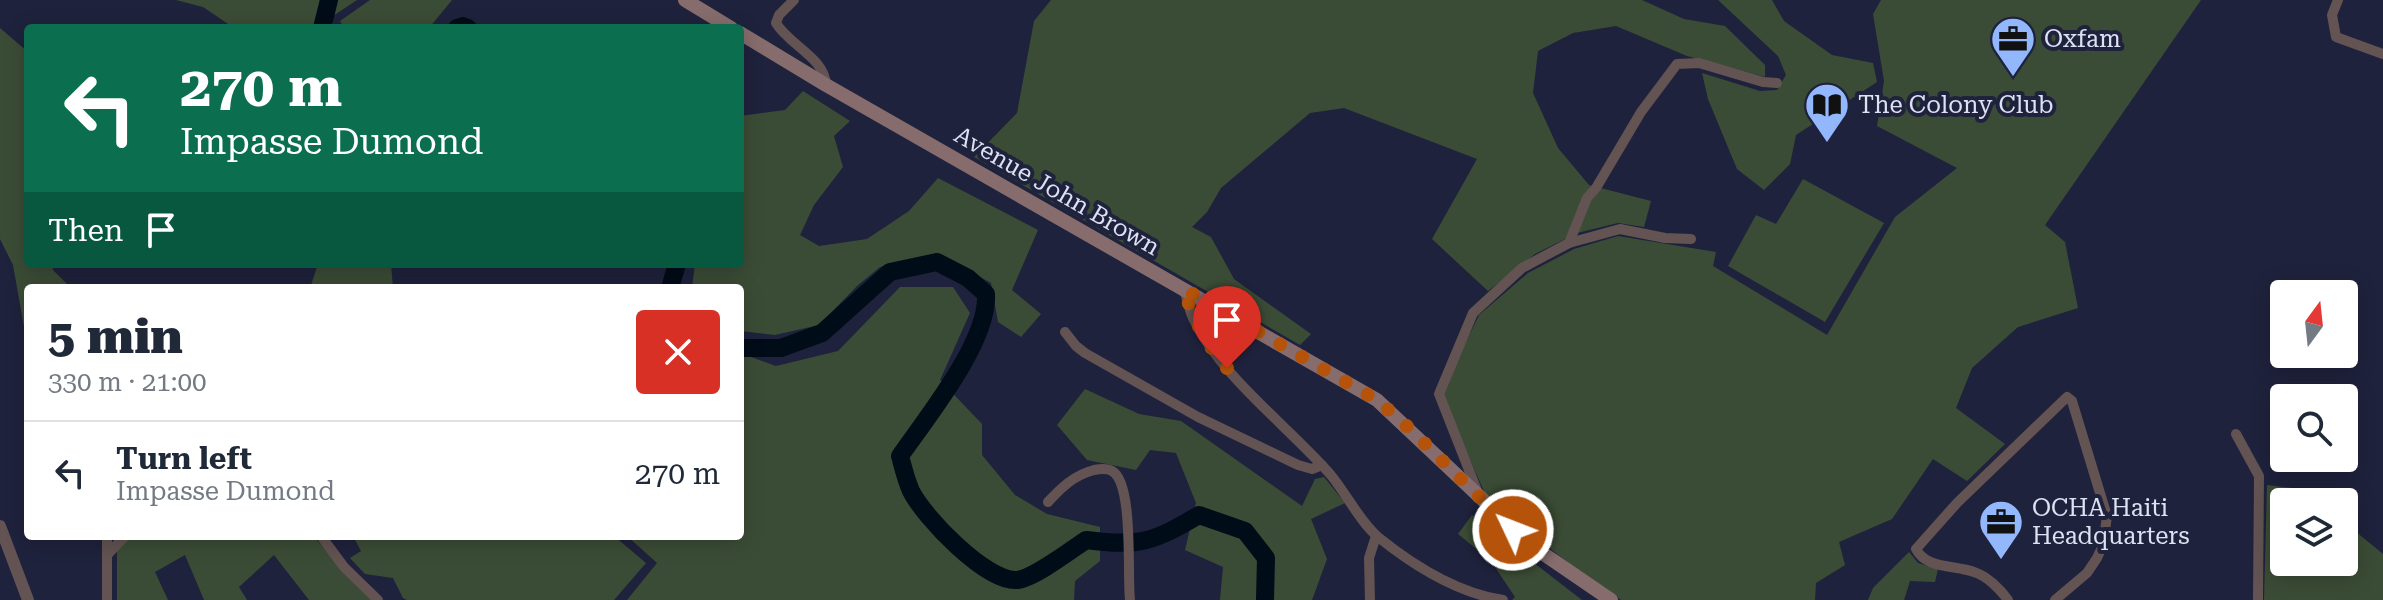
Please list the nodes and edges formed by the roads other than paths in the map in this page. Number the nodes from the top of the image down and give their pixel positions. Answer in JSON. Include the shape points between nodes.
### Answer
{"nodes":[{"id":1,"x":685,"y":0,"type":"edge"},
{"id":2,"x":794,"y":0,"type":"edge"},
{"id":3,"x":2338,"y":0,"type":"edge"},
{"id":4,"x":724,"y":24,"type":"edge"},
{"id":5,"x":744,"y":35,"type":"edge"},
{"id":6,"x":2383,"y":54,"type":"edge"},
{"id":7,"x":1777,"y":83,"type":"dead end"},
{"id":8,"x":826,"y":85,"type":"junction"},
{"id":9,"x":1691,"y":239,"type":"dead end"},
{"id":10,"x":1569,"y":243,"type":"junction"},
{"id":11,"x":1184,"y":289,"type":"junction"},
{"id":12,"x":1065,"y":332,"type":"dead end"},
{"id":13,"x":2236,"y":434,"type":"dead end"},
{"id":14,"x":1322,"y":465,"type":"junction"},
{"id":15,"x":1480,"y":498,"type":"junction"},
{"id":16,"x":1048,"y":502,"type":"dead end"},
{"id":17,"x":0,"y":526,"type":"edge"},
{"id":18,"x":1376,"y":536,"type":"junction"},
{"id":19,"x":107,"y":540,"type":"edge"},
{"id":20,"x":121,"y":540,"type":"edge"},
{"id":21,"x":324,"y":540,"type":"edge"},
{"id":22,"x":107,"y":556,"type":"junction"},
{"id":23,"x":28,"y":600,"type":"edge"},
{"id":24,"x":107,"y":600,"type":"edge"},
{"id":25,"x":378,"y":600,"type":"edge"},
{"id":26,"x":1130,"y":600,"type":"edge"},
{"id":27,"x":1370,"y":600,"type":"edge"},
{"id":28,"x":1503,"y":600,"type":"edge"},
{"id":29,"x":1611,"y":600,"type":"edge"},
{"id":30,"x":2008,"y":600,"type":"edge"},
{"id":31,"x":2055,"y":600,"type":"edge"},
{"id":32,"x":2258,"y":600,"type":"edge"}],
"edges":[{"from":1,"to":4,"type":"main road"},
{"from":2,"to":8,"type":"street","via":[[776,23],[815,62]]},
{"from":3,"to":6,"type":"street","via":[[2332,15],[2336,37]]},
{"from":5,"to":8,"type":"main road","name":"Avenue John Brown"},
{"from":7,"to":10,"type":"street","via":[[1699,63],[1677,64],[1587,198]]},
{"from":8,"to":11,"type":"main road","name":"Avenue John Brown"},
{"from":9,"to":10,"type":"street","via":[[1620,229]]},
{"from":10,"to":15,"type":"street","via":[[1522,268],[1484,297],[1439,394]]},
{"from":11,"to":14,"type":"street","via":[[1192,317],[1213,351]]},
{"from":11,"to":15,"type":"main road","name":"Avenue John Brown","via":[[1377,400]]},
{"from":12,"to":14,"type":"street","via":[[1085,353],[1198,417],[1298,465]]},
{"from":13,"to":32,"type":"street","via":[[2259,476]]},
{"from":14,"to":18,"type":"street"},
{"from":15,"to":29,"type":"main road","name":"Avenue John Brown","via":[[1532,546]]},
{"from":16,"to":26,"type":"street","via":[[1081,475],[1101,469],[1118,476],[1127,501]]},
{"from":17,"to":23,"type":"street"},
{"from":18,"to":27,"type":"street","via":[[1369,558]]},
{"from":18,"to":28,"type":"street","via":[[1430,574]]},
{"from":19,"to":22,"type":"street"},
{"from":20,"to":22,"type":"street"},
{"from":21,"to":25,"type":"street"},
{"from":22,"to":24,"type":"street"},
{"from":30,"to":31,"type":"street","via":[[1976,572],[1931,562],[1916,549],[2067,397],[2107,516],[2097,558]]}]}
